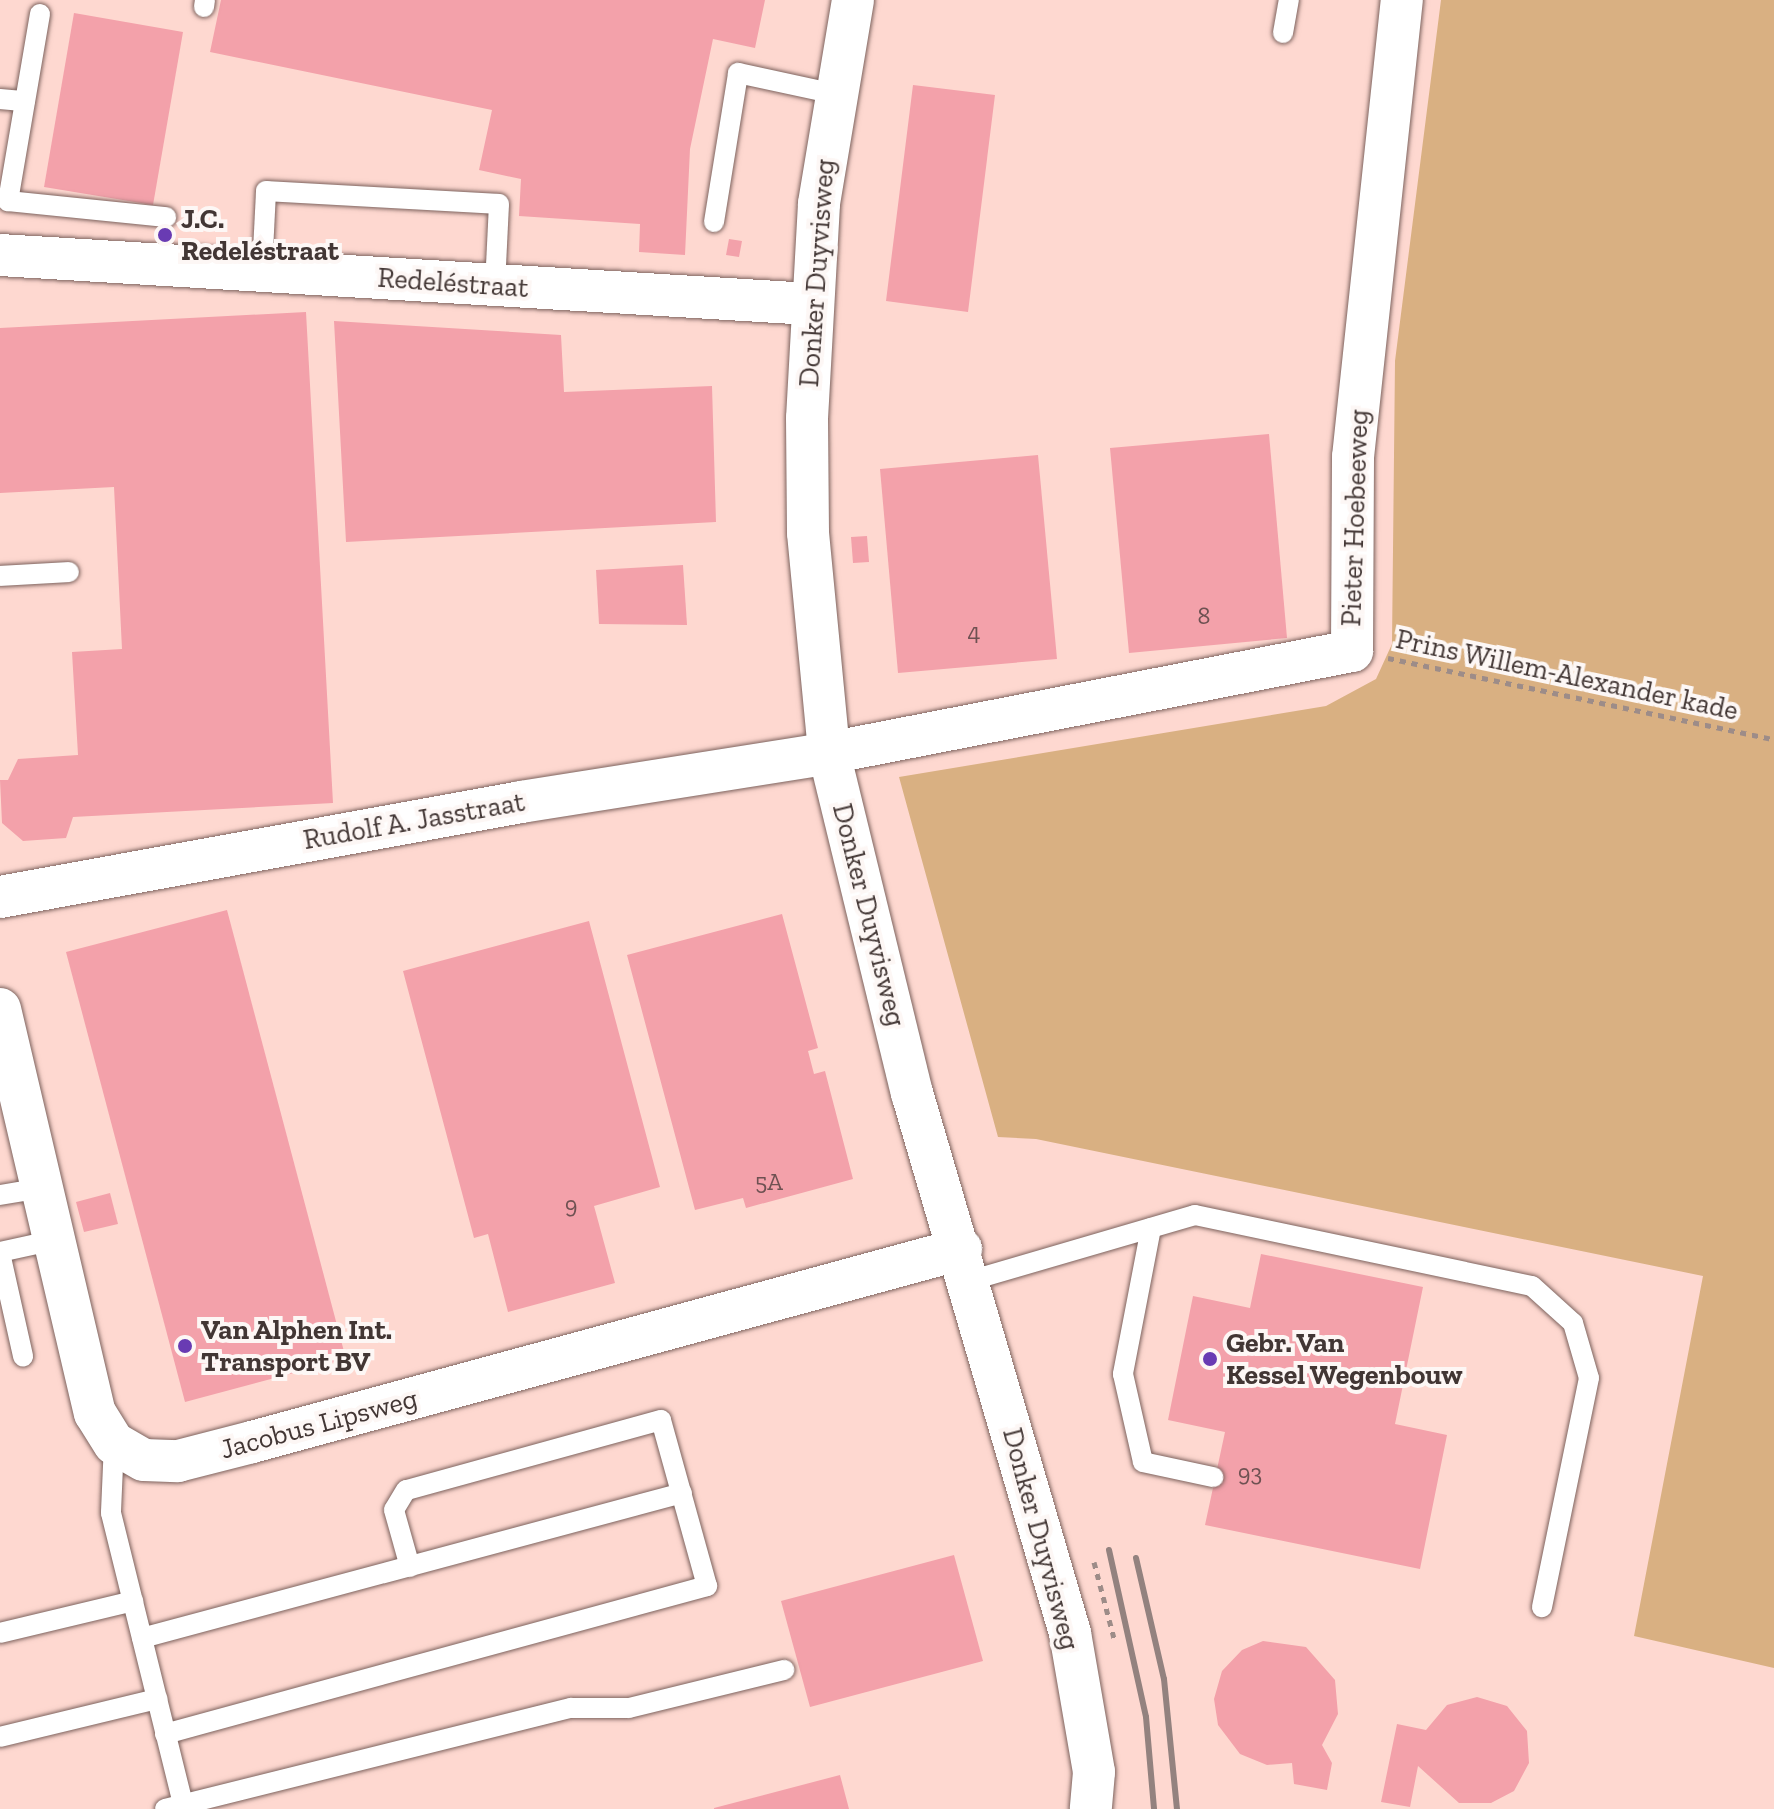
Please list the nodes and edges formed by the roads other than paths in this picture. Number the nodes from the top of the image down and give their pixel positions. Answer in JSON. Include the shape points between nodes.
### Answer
{"nodes":[{"id":1,"x":853,"y":0,"type":"edge"},
{"id":2,"x":1289,"y":0,"type":"edge"},
{"id":3,"x":1402,"y":0,"type":"edge"},
{"id":4,"x":40,"y":14,"type":"dead end"},
{"id":5,"x":1283,"y":33,"type":"dead end"},
{"id":6,"x":835,"y":94,"type":"junction"},
{"id":7,"x":0,"y":99,"type":"edge"},
{"id":8,"x":25,"y":101,"type":"junction"},
{"id":9,"x":166,"y":217,"type":"dead end"},
{"id":10,"x":714,"y":222,"type":"dead end"},
{"id":11,"x":0,"y":255,"type":"edge"},
{"id":12,"x":262,"y":271,"type":"junction"},
{"id":13,"x":495,"y":285,"type":"junction"},
{"id":14,"x":810,"y":304,"type":"junction"},
{"id":15,"x":69,"y":572,"type":"dead end"},
{"id":16,"x":0,"y":576,"type":"edge"},
{"id":17,"x":829,"y":753,"type":"junction"},
{"id":18,"x":0,"y":897,"type":"edge"},
{"id":19,"x":0,"y":1009,"type":"edge"},
{"id":20,"x":42,"y":1188,"type":"junction"},
{"id":21,"x":0,"y":1195,"type":"edge"},
{"id":22,"x":1151,"y":1228,"type":"junction"},
{"id":23,"x":55,"y":1240,"type":"junction"},
{"id":24,"x":0,"y":1252,"type":"edge"},
{"id":25,"x":965,"y":1265,"type":"junction"},
{"id":26,"x":23,"y":1356,"type":"dead end"},
{"id":27,"x":114,"y":1443,"type":"junction"},
{"id":28,"x":1213,"y":1477,"type":"dead end"},
{"id":29,"x":682,"y":1493,"type":"junction"},
{"id":30,"x":410,"y":1567,"type":"junction"},
{"id":31,"x":133,"y":1601,"type":"junction"},
{"id":32,"x":1542,"y":1607,"type":"dead end"},
{"id":33,"x":0,"y":1633,"type":"edge"},
{"id":34,"x":142,"y":1638,"type":"junction"},
{"id":35,"x":784,"y":1670,"type":"dead end"},
{"id":36,"x":157,"y":1699,"type":"junction"},
{"id":37,"x":165,"y":1734,"type":"junction"},
{"id":38,"x":0,"y":1737,"type":"edge"},
{"id":39,"x":174,"y":1807,"type":"edge"},
{"id":40,"x":1091,"y":1809,"type":"edge"}],
"edges":[{"from":1,"to":6,"type":"street","name":"Donker Duyvisweg"},
{"from":2,"to":5,"type":"lane"},
{"from":3,"to":17,"type":"street","name":"Pieter Hoebeeweg","via":[[1353,457],[1352,651]]},
{"from":4,"to":8,"type":"lane"},
{"from":6,"to":10,"type":"lane","via":[[738,73]]},
{"from":6,"to":14,"type":"street","name":"Donker Duyvisweg"},
{"from":7,"to":8,"type":"lane"},
{"from":8,"to":9,"type":"lane","via":[[8,201]]},
{"from":11,"to":12,"type":"street","name":"Redeléstraat"},
{"from":12,"to":13,"type":"street","name":"Redeléstraat"},
{"from":12,"to":13,"type":"lane","via":[[266,191],[499,204]]},
{"from":13,"to":14,"type":"street","name":"Redeléstraat"},
{"from":14,"to":17,"type":"street","name":"Donker Duyvisweg","via":[[808,533]]},
{"from":15,"to":16,"type":"lane"},
{"from":17,"to":18,"type":"street","name":"Rudolf A. Jasstraat","via":[[505,805]]},
{"from":17,"to":25,"type":"street","name":"Donker Duyvisweg","via":[[912,1093]]},
{"from":19,"to":20,"type":"street"},
{"from":20,"to":21,"type":"lane"},
{"from":20,"to":23,"type":"street"},
{"from":22,"to":25,"type":"lane"},
{"from":22,"to":28,"type":"lane","via":[[1123,1374],[1143,1462]]},
{"from":22,"to":32,"type":"lane","via":[[1195,1215],[1514,1280],[1562,1308],[1582,1340],[1589,1378]]},
{"from":23,"to":24,"type":"lane"},
{"from":23,"to":27,"type":"street","via":[[95,1413]]},
{"from":24,"to":26,"type":"lane"},
{"from":25,"to":27,"type":"street","name":"Jacobus Lipsweg","via":[[178,1461],[144,1460]]},
{"from":25,"to":40,"type":"street","name":"Donker Duyvisweg","via":[[1070,1633],[1094,1772]]},
{"from":27,"to":31,"type":"lane","via":[[111,1513]]},
{"from":29,"to":30,"type":"lane"},
{"from":29,"to":30,"type":"lane","via":[[661,1420],[406,1490],[394,1510]]},
{"from":29,"to":37,"type":"lane","via":[[707,1586]]},
{"from":30,"to":34,"type":"lane"},
{"from":31,"to":33,"type":"lane"},
{"from":31,"to":34,"type":"lane"},
{"from":34,"to":36,"type":"lane"},
{"from":35,"to":39,"type":"lane","via":[[629,1708],[571,1708]]},
{"from":36,"to":37,"type":"lane"},
{"from":36,"to":38,"type":"lane"},
{"from":37,"to":39,"type":"lane"}]}
